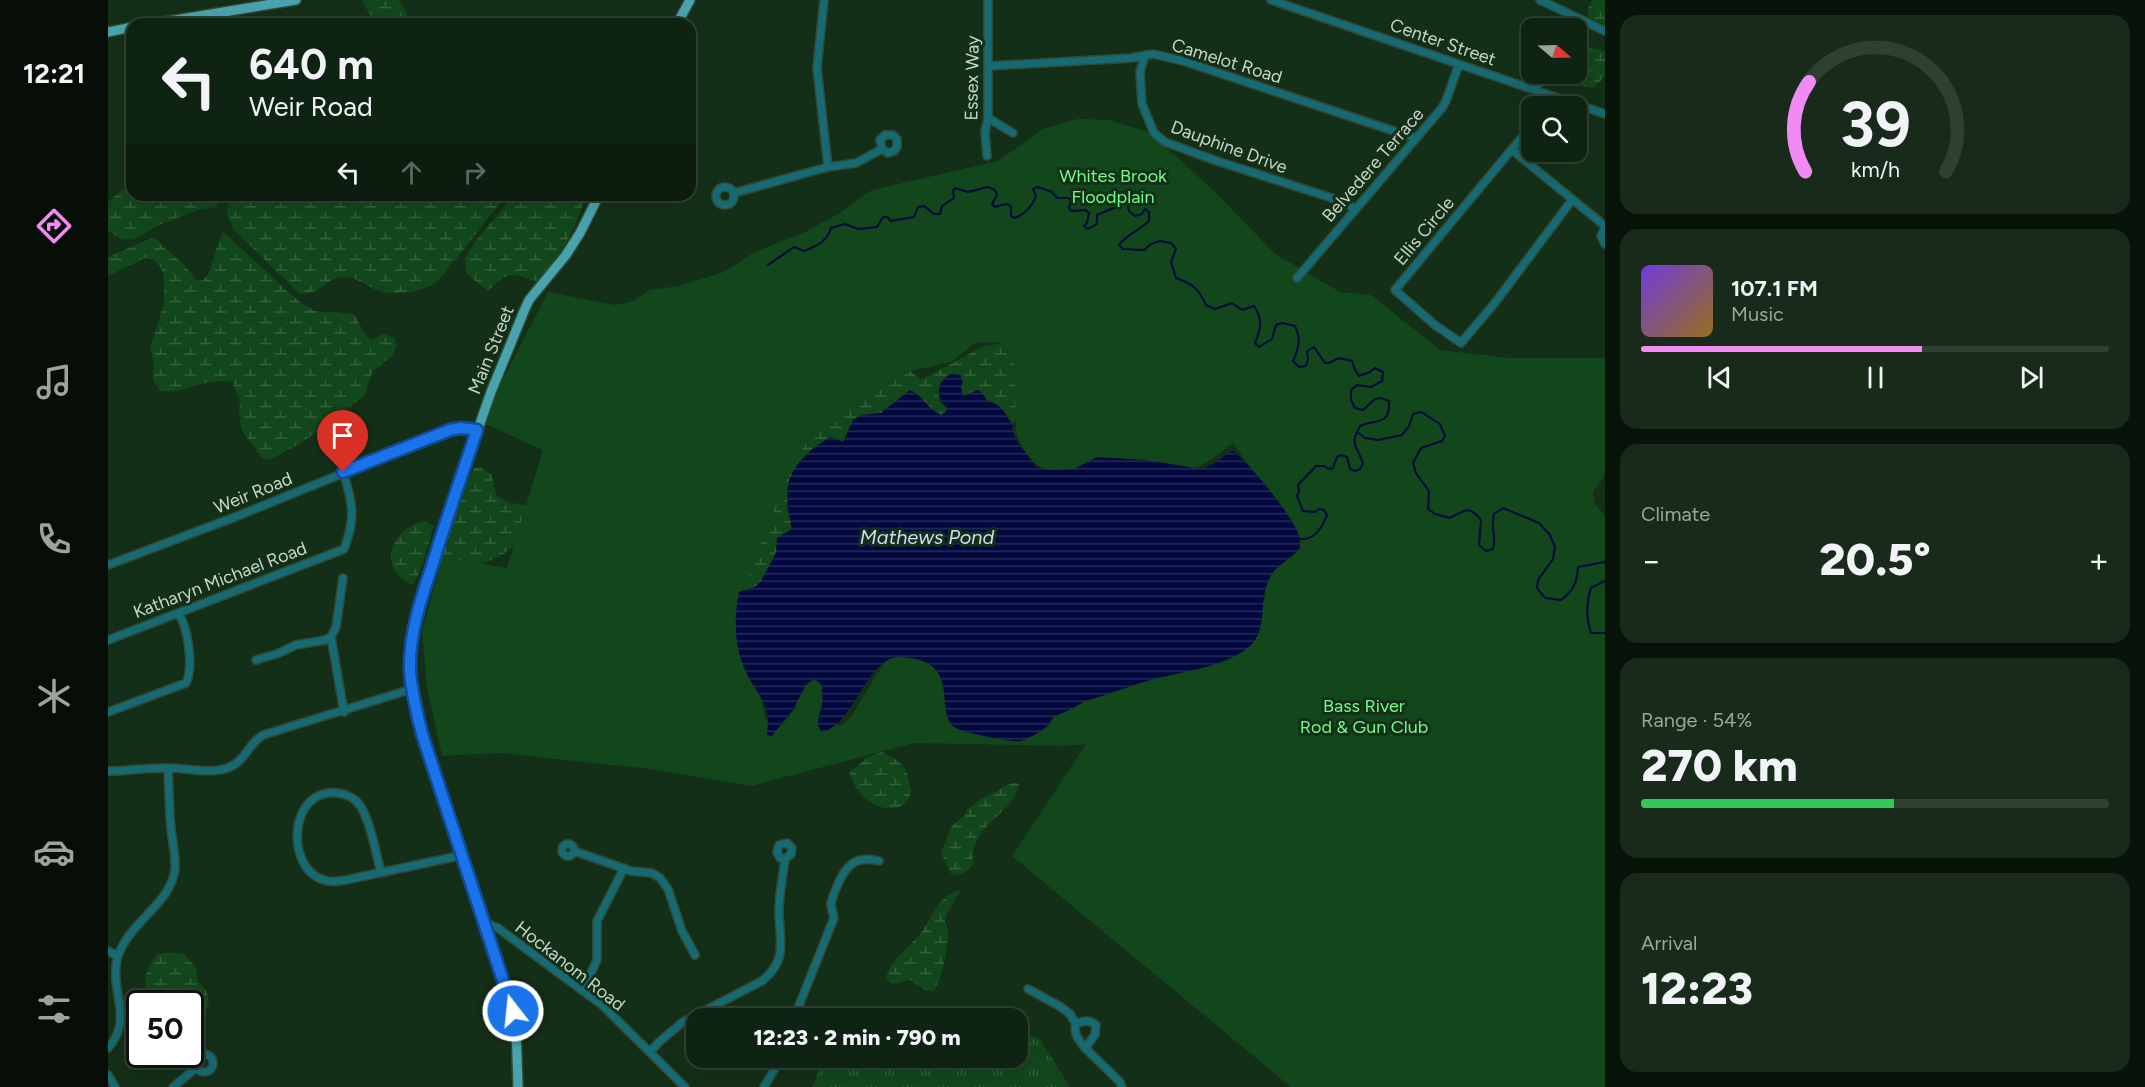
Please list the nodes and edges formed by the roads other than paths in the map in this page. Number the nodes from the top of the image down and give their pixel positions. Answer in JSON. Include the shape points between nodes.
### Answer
{"nodes":[{"id":1,"x":296,"y":0,"type":"edge"},
{"id":2,"x":690,"y":0,"type":"edge"},
{"id":3,"x":824,"y":0,"type":"edge"},
{"id":4,"x":988,"y":0,"type":"edge"},
{"id":5,"x":1270,"y":0,"type":"edge"},
{"id":6,"x":1540,"y":0,"type":"edge"},
{"id":7,"x":187,"y":18,"type":"edge"},
{"id":8,"x":680,"y":18,"type":"edge"},
{"id":9,"x":1576,"y":18,"type":"edge"},
{"id":10,"x":1587,"y":23,"type":"edge"},
{"id":11,"x":126,"y":28,"type":"edge"},
{"id":12,"x":1605,"y":31,"type":"edge"},
{"id":13,"x":108,"y":32,"type":"edge"},
{"id":14,"x":1145,"y":55,"type":"junction"},
{"id":15,"x":1131,"y":58,"type":"junction"},
{"id":16,"x":1459,"y":64,"type":"junction"},
{"id":17,"x":988,"y":66,"type":"junction"},
{"id":18,"x":1140,"y":72,"type":"junction"},
{"id":19,"x":1539,"y":84,"type":"edge"},
{"id":20,"x":1550,"y":84,"type":"edge"},
{"id":21,"x":1533,"y":89,"type":"junction"},
{"id":22,"x":1550,"y":95,"type":"junction"},
{"id":23,"x":1605,"y":114,"type":"edge"},
{"id":24,"x":988,"y":118,"type":"junction"},
{"id":25,"x":1012,"y":133,"type":"dead end"},
{"id":26,"x":1415,"y":138,"type":"junction"},
{"id":27,"x":1521,"y":139,"type":"edge"},
{"id":28,"x":882,"y":149,"type":"dead end"},
{"id":29,"x":1512,"y":150,"type":"junction"},
{"id":30,"x":987,"y":156,"type":"dead end"},
{"id":31,"x":828,"y":167,"type":"junction"},
{"id":32,"x":734,"y":193,"type":"dead end"},
{"id":33,"x":1572,"y":200,"type":"junction"},
{"id":34,"x":596,"y":201,"type":"edge"},
{"id":35,"x":1355,"y":209,"type":"junction"},
{"id":36,"x":1605,"y":227,"type":"edge"},
{"id":37,"x":1605,"y":244,"type":"edge"},
{"id":38,"x":1297,"y":278,"type":"dead end"},
{"id":39,"x":477,"y":430,"type":"junction"},
{"id":40,"x":343,"y":472,"type":"junction"},
{"id":41,"x":108,"y":555,"type":"edge"},
{"id":42,"x":111,"y":564,"type":"edge"},
{"id":43,"x":343,"y":578,"type":"dead end"},
{"id":44,"x":178,"y":613,"type":"junction"},
{"id":45,"x":331,"y":637,"type":"junction"},
{"id":46,"x":108,"y":640,"type":"edge"},
{"id":47,"x":256,"y":660,"type":"dead end"},
{"id":48,"x":412,"y":689,"type":"junction"},
{"id":49,"x":108,"y":712,"type":"edge"},
{"id":50,"x":344,"y":712,"type":"junction"},
{"id":51,"x":168,"y":768,"type":"junction"},
{"id":52,"x":108,"y":771,"type":"edge"},
{"id":53,"x":574,"y":851,"type":"dead end"},
{"id":54,"x":463,"y":855,"type":"junction"},
{"id":55,"x":785,"y":859,"type":"dead end"},
{"id":56,"x":879,"y":861,"type":"dead end"},
{"id":57,"x":624,"y":868,"type":"junction"},
{"id":58,"x":381,"y":873,"type":"junction"},
{"id":59,"x":486,"y":923,"type":"junction"},
{"id":60,"x":108,"y":951,"type":"edge"},
{"id":61,"x":695,"y":955,"type":"dead end"},
{"id":62,"x":118,"y":956,"type":"junction"},
{"id":63,"x":1028,"y":988,"type":"dead end"},
{"id":64,"x":583,"y":990,"type":"junction"},
{"id":65,"x":798,"y":1008,"type":"edge"},
{"id":66,"x":1076,"y":1024,"type":"junction"},
{"id":67,"x":108,"y":1048,"type":"edge"},
{"id":68,"x":1085,"y":1048,"type":"junction"},
{"id":69,"x":650,"y":1052,"type":"junction"},
{"id":70,"x":196,"y":1068,"type":"dead end"},
{"id":71,"x":775,"y":1068,"type":"edge"},
{"id":72,"x":108,"y":1075,"type":"edge"},
{"id":73,"x":115,"y":1087,"type":"edge"},
{"id":74,"x":173,"y":1087,"type":"edge"},
{"id":75,"x":518,"y":1087,"type":"edge"},
{"id":76,"x":685,"y":1087,"type":"edge"},
{"id":77,"x":764,"y":1087,"type":"edge"},
{"id":78,"x":1122,"y":1087,"type":"edge"}],
"edges":[{"from":1,"to":7,"type":"main road"},
{"from":2,"to":8,"type":"main road"},
{"from":3,"to":31,"type":"street","via":[[818,68]]},
{"from":4,"to":17,"type":"street","name":"Essex Way"},
{"from":5,"to":16,"type":"street","name":"Center Street"},
{"from":6,"to":9,"type":"street"},
{"from":10,"to":12,"type":"street"},
{"from":11,"to":13,"type":"main road"},
{"from":14,"to":15,"type":"street","name":"Camelot Road"},
{"from":14,"to":18,"type":"street","name":"Dauphine Drive"},
{"from":14,"to":26,"type":"street","name":"Camelot Road","via":[[1183,61]]},
{"from":15,"to":17,"type":"street","name":"Camelot Road"},
{"from":15,"to":18,"type":"street","name":"Dauphine Drive"},
{"from":16,"to":21,"type":"street","name":"Center Street"},
{"from":16,"to":26,"type":"street","name":"Belvedere Terrace","via":[[1446,101]]},
{"from":17,"to":24,"type":"street","name":"Essex Way"},
{"from":18,"to":35,"type":"street","name":"Dauphine Drive","via":[[1142,104],[1154,133],[1165,142]]},
{"from":19,"to":21,"type":"street"},
{"from":20,"to":22,"type":"street"},
{"from":21,"to":22,"type":"street","name":"Center Street"},
{"from":22,"to":23,"type":"street","name":"Center Street"},
{"from":24,"to":25,"type":"street"},
{"from":24,"to":30,"type":"street","name":"Essex Way"},
{"from":26,"to":35,"type":"street","name":"Belvedere Terrace"},
{"from":27,"to":29,"type":"street","name":"Ellis Circle"},
{"from":28,"to":31,"type":"street","via":[[856,163]]},
{"from":29,"to":33,"type":"street"},
{"from":29,"to":33,"type":"street","name":"Ellis Circle","via":[[1395,290],[1435,325],[1458,342],[1463,341]]},
{"from":31,"to":32,"type":"street"},
{"from":33,"to":36,"type":"street"},
{"from":34,"to":39,"type":"main road","name":"Main Street","via":[[566,255],[529,300]]},
{"from":35,"to":38,"type":"street","name":"Belvedere Terrace"},
{"from":36,"to":37,"type":"street","via":[[1601,236]]},
{"from":39,"to":40,"type":"street","name":"Weir Road","via":[[450,430]]},
{"from":39,"to":48,"type":"main road","name":"Main Street","via":[[417,618],[411,652]]},
{"from":40,"to":42,"type":"street","name":"Weir Road"},
{"from":40,"to":44,"type":"street","name":"Katharyn Michael Road","via":[[353,508],[344,549]]},
{"from":41,"to":42,"type":"street"},
{"from":43,"to":45,"type":"street"},
{"from":44,"to":46,"type":"street","name":"Katharyn Michael Road"},
{"from":44,"to":49,"type":"street","via":[[184,622],[190,675],[183,686]]},
{"from":45,"to":47,"type":"street"},
{"from":45,"to":50,"type":"street"},
{"from":48,"to":50,"type":"street"},
{"from":48,"to":54,"type":"main road","name":"Main Street","via":[[422,734]]},
{"from":50,"to":51,"type":"street","via":[[263,735],[229,768]]},
{"from":51,"to":52,"type":"street"},
{"from":51,"to":62,"type":"street","via":[[175,870],[165,896],[134,928]]},
{"from":53,"to":57,"type":"street"},
{"from":54,"to":58,"type":"street"},
{"from":54,"to":59,"type":"main road","name":"Main Street"},
{"from":55,"to":69,"type":"street","via":[[779,912],[782,944],[773,970],[762,981],[674,1028]]},
{"from":56,"to":65,"type":"street","via":[[868,858],[855,862],[842,875],[831,902],[834,918]]},
{"from":57,"to":61,"type":"street","via":[[652,873],[663,882]]},
{"from":57,"to":64,"type":"street","via":[[597,921],[597,960]]},
{"from":58,"to":58,"type":"street","via":[[363,811],[354,800],[330,793],[306,806],[298,818],[297,832],[301,856],[312,874],[333,881]]},
{"from":59,"to":64,"type":"street","name":"Hockanom Road"},
{"from":59,"to":75,"type":"main road","name":"Main Street","via":[[513,1011]]},
{"from":60,"to":62,"type":"street"},
{"from":62,"to":67,"type":"street","via":[[115,977],[121,1025]]},
{"from":63,"to":66,"type":"street","via":[[1061,1007]]},
{"from":64,"to":69,"type":"street","name":"Hockanom Road"},
{"from":66,"to":68,"type":"street","via":[[1074,1030]]},
{"from":66,"to":68,"type":"street","via":[[1092,1021],[1096,1025],[1095,1035]]},
{"from":68,"to":78,"type":"street"},
{"from":69,"to":76,"type":"street","name":"Hockanom Road"},
{"from":70,"to":74,"type":"street"},
{"from":71,"to":77,"type":"street"},
{"from":72,"to":73,"type":"street"}]}
